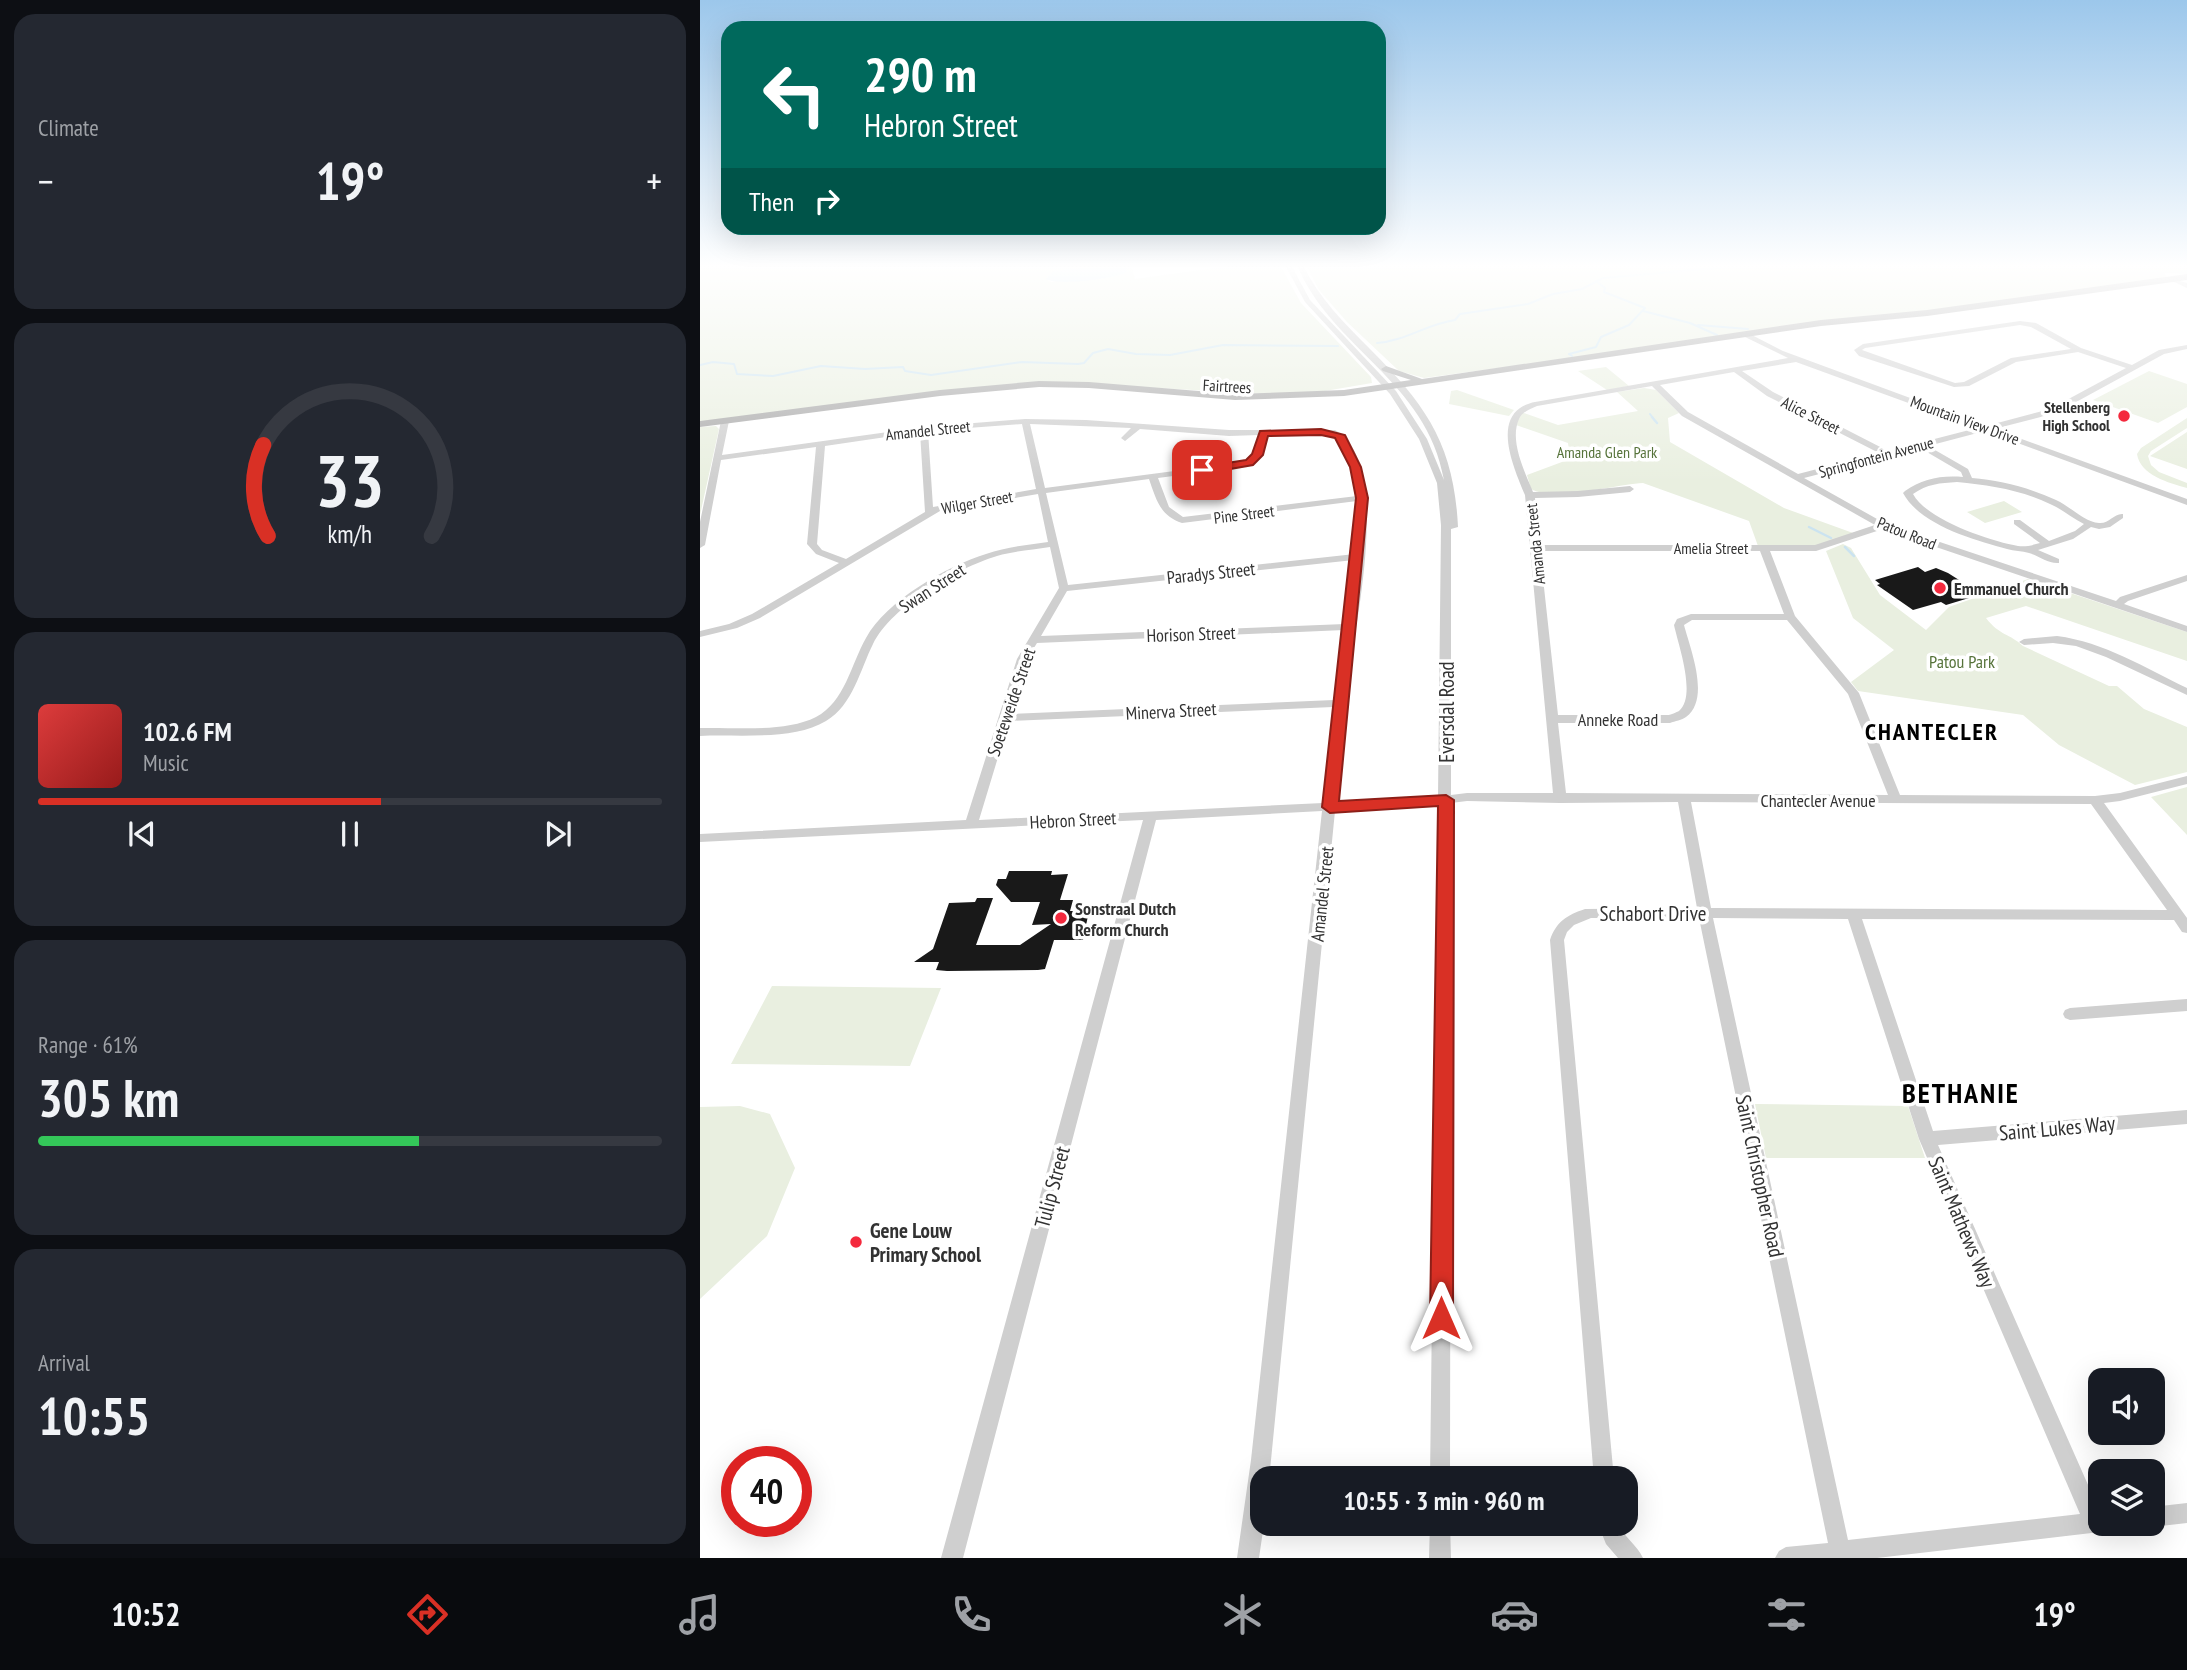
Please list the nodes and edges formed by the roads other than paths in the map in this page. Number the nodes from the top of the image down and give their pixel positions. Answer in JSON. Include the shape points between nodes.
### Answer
{"nodes":[{"id":1,"x":1341,"y":338,"type":"edge"},
{"id":2,"x":1356,"y":338,"type":"edge"},
{"id":3,"x":1745,"y":338,"type":"edge"},
{"id":4,"x":1745,"y":338,"type":"edge"},
{"id":5,"x":1752,"y":338,"type":"edge"},
{"id":6,"x":1920,"y":338,"type":"edge"},
{"id":7,"x":2056,"y":338,"type":"edge"},
{"id":8,"x":2187,"y":346,"type":"edge"},
{"id":9,"x":2078,"y":350,"type":"junction"},
{"id":10,"x":1798,"y":359,"type":"junction"},
{"id":11,"x":2133,"y":368,"type":"junction"},
{"id":12,"x":1386,"y":369,"type":"junction"},
{"id":13,"x":1737,"y":371,"type":"junction"},
{"id":14,"x":1443,"y":379,"type":"junction"},
{"id":15,"x":1654,"y":384,"type":"junction"},
{"id":16,"x":1404,"y":388,"type":"junction"},
{"id":17,"x":1391,"y":390,"type":"junction"},
{"id":18,"x":725,"y":421,"type":"junction"},
{"id":19,"x":1025,"y":421,"type":"junction"},
{"id":20,"x":700,"y":424,"type":"edge"},
{"id":21,"x":1139,"y":426,"type":"junction"},
{"id":22,"x":1987,"y":428,"type":"junction"},
{"id":23,"x":924,"y":429,"type":"junction"},
{"id":24,"x":1264,"y":433,"type":"junction"},
{"id":25,"x":1125,"y":438,"type":"dead end"},
{"id":26,"x":821,"y":443,"type":"junction"},
{"id":27,"x":1921,"y":445,"type":"junction"},
{"id":28,"x":1887,"y":454,"type":"junction"},
{"id":29,"x":719,"y":458,"type":"junction"},
{"id":30,"x":1153,"y":477,"type":"junction"},
{"id":31,"x":1797,"y":477,"type":"junction"},
{"id":32,"x":1968,"y":479,"type":"junction"},
{"id":33,"x":1630,"y":489,"type":"dead end"},
{"id":34,"x":1041,"y":491,"type":"junction"},
{"id":35,"x":1530,"y":495,"type":"junction"},
{"id":36,"x":1362,"y":498,"type":"junction"},
{"id":37,"x":2187,"y":502,"type":"edge"},
{"id":38,"x":929,"y":512,"type":"junction"},
{"id":39,"x":2120,"y":516,"type":"dead end"},
{"id":40,"x":2017,"y":522,"type":"dead end"},
{"id":41,"x":2090,"y":524,"type":"junction"},
{"id":42,"x":1883,"y":526,"type":"junction"},
{"id":43,"x":1054,"y":544,"type":"junction"},
{"id":44,"x":2047,"y":544,"type":"junction"},
{"id":45,"x":700,"y":545,"type":"edge"},
{"id":46,"x":1536,"y":548,"type":"junction"},
{"id":47,"x":1764,"y":548,"type":"junction"},
{"id":48,"x":2028,"y":549,"type":"junction"},
{"id":49,"x":1357,"y":558,"type":"junction"},
{"id":50,"x":2056,"y":561,"type":"dead end"},
{"id":51,"x":846,"y":562,"type":"junction"},
{"id":52,"x":1448,"y":575,"type":"junction"},
{"id":53,"x":2187,"y":578,"type":"edge"},
{"id":54,"x":1064,"y":588,"type":"junction"},
{"id":55,"x":2117,"y":606,"type":"junction"},
{"id":56,"x":1790,"y":617,"type":"junction"},
{"id":57,"x":1350,"y":627,"type":"junction"},
{"id":58,"x":2187,"y":629,"type":"edge"},
{"id":59,"x":700,"y":634,"type":"edge"},
{"id":60,"x":1032,"y":640,"type":"junction"},
{"id":61,"x":2024,"y":642,"type":"dead end"},
{"id":62,"x":2187,"y":692,"type":"edge"},
{"id":63,"x":1339,"y":703,"type":"junction"},
{"id":64,"x":1004,"y":718,"type":"junction"},
{"id":65,"x":1552,"y":719,"type":"junction"},
{"id":66,"x":700,"y":732,"type":"edge"},
{"id":67,"x":2187,"y":780,"type":"edge"},
{"id":68,"x":1560,"y":799,"type":"junction"},
{"id":69,"x":1684,"y":799,"type":"junction"},
{"id":70,"x":1446,"y":800,"type":"junction"},
{"id":71,"x":1896,"y":800,"type":"junction"},
{"id":72,"x":2095,"y":800,"type":"junction"},
{"id":73,"x":1330,"y":807,"type":"junction"},
{"id":74,"x":1151,"y":816,"type":"junction"},
{"id":75,"x":971,"y":825,"type":"junction"},
{"id":76,"x":700,"y":838,"type":"edge"},
{"id":77,"x":1705,"y":914,"type":"junction"},
{"id":78,"x":1853,"y":914,"type":"junction"},
{"id":79,"x":2178,"y":915,"type":"junction"},
{"id":80,"x":2187,"y":928,"type":"edge"},
{"id":81,"x":2187,"y":1005,"type":"edge"},
{"id":82,"x":2070,"y":1014,"type":"dead end"},
{"id":83,"x":2187,"y":1117,"type":"edge"},
{"id":84,"x":1927,"y":1139,"type":"junction"},
{"id":85,"x":1440,"y":1466,"type":"edge"},
{"id":86,"x":1603,"y":1466,"type":"edge"},
{"id":87,"x":2088,"y":1502,"type":"edge"},
{"id":88,"x":2187,"y":1513,"type":"edge"},
{"id":89,"x":2165,"y":1516,"type":"edge"},
{"id":90,"x":2088,"y":1523,"type":"edge"},
{"id":91,"x":1440,"y":1536,"type":"edge"},
{"id":92,"x":1613,"y":1536,"type":"edge"},
{"id":93,"x":1840,"y":1552,"type":"junction"},
{"id":94,"x":952,"y":1558,"type":"edge"},
{"id":95,"x":1248,"y":1558,"type":"edge"},
{"id":96,"x":1440,"y":1558,"type":"edge"},
{"id":97,"x":1632,"y":1558,"type":"edge"},
{"id":98,"x":1786,"y":1558,"type":"edge"}],
"edges":[{"from":1,"to":17,"type":"street","name":"Eversdal Road"},
{"from":2,"to":12,"type":"street","name":"Eversdal Road"},
{"from":3,"to":14,"type":"main road"},
{"from":4,"to":16,"type":"main road"},
{"from":5,"to":10,"type":"street","name":"Mountain View Drive"},
{"from":6,"to":9,"type":"street","via":[[1857,350],[1958,385],[2014,360]]},
{"from":7,"to":9,"type":"street"},
{"from":8,"to":11,"type":"street","name":"Springfontein Avenue","via":[[2167,350]]},
{"from":9,"to":11,"type":"street"},
{"from":10,"to":13,"type":"street","name":"Amanda Street"},
{"from":10,"to":22,"type":"street","name":"Mountain View Drive"},
{"from":11,"to":22,"type":"street","name":"Springfontein Avenue","via":[[2056,409]]},
{"from":12,"to":14,"type":"main road","via":[[1414,379]]},
{"from":12,"to":16,"type":"street","name":"Eversdal Road"},
{"from":13,"to":15,"type":"street","name":"Amanda Street"},
{"from":13,"to":28,"type":"street","name":"Alice Street","via":[[1770,394]]},
{"from":14,"to":16,"type":"main road"},
{"from":15,"to":31,"type":"street","name":"Patou Road","via":[[1685,414]]},
{"from":15,"to":35,"type":"street","name":"Amanda Street","via":[[1519,410],[1513,419],[1513,439]]},
{"from":16,"to":17,"type":"main road","name":"Fairtrees"},
{"from":16,"to":52,"type":"street","name":"Eversdal Road","via":[[1429,423],[1449,474],[1453,524]]},
{"from":17,"to":18,"type":"main road","name":"Fairtrees","via":[[1281,398],[1078,384],[1017,386]]},
{"from":17,"to":52,"type":"street","name":"Eversdal Road","via":[[1423,439],[1441,483]]},
{"from":18,"to":20,"type":"main road","name":"Fairtrees"},
{"from":18,"to":29,"type":"street"},
{"from":19,"to":21,"type":"street","name":"Amandel Street"},
{"from":19,"to":23,"type":"street","name":"Amandel Street"},
{"from":19,"to":34,"type":"street"},
{"from":21,"to":24,"type":"street","name":"Amandel Street"},
{"from":21,"to":25,"type":"street"},
{"from":22,"to":27,"type":"street","name":"Springfontein Avenue"},
{"from":22,"to":37,"type":"street","name":"Mountain View Drive"},
{"from":23,"to":26,"type":"street","name":"Amandel Street"},
{"from":23,"to":38,"type":"street"},
{"from":24,"to":30,"type":"street","name":"Wilger Street","via":[[1258,455],[1249,463]]},
{"from":24,"to":36,"type":"street","name":"Amandel Street","via":[[1339,435],[1356,467]]},
{"from":26,"to":29,"type":"street","name":"Amandel Street"},
{"from":26,"to":51,"type":"street","via":[[812,544],[819,552]]},
{"from":27,"to":28,"type":"street","name":"Springfontein Avenue"},
{"from":27,"to":32,"type":"street","via":[[1965,471]]},
{"from":28,"to":31,"type":"street","name":"Springfontein Avenue"},
{"from":29,"to":45,"type":"street"},
{"from":30,"to":34,"type":"street","name":"Wilger Street"},
{"from":30,"to":36,"type":"street","name":"Pine Street","via":[[1165,510],[1182,520]]},
{"from":31,"to":42,"type":"street","name":"Patou Road"},
{"from":32,"to":41,"type":"street","via":[[2032,492]]},
{"from":32,"to":48,"type":"street","via":[[1914,487],[1908,495],[1926,512],[1954,527]]},
{"from":33,"to":35,"type":"street"},
{"from":34,"to":38,"type":"street","name":"Wilger Street"},
{"from":34,"to":43,"type":"street"},
{"from":35,"to":46,"type":"street","name":"Amanda Street"},
{"from":36,"to":49,"type":"street","name":"Amandel Street"},
{"from":38,"to":51,"type":"street","name":"Wilger Street"},
{"from":39,"to":41,"type":"street","via":[[2110,524]]},
{"from":40,"to":44,"type":"street"},
{"from":41,"to":44,"type":"street","via":[[2083,533]]},
{"from":42,"to":47,"type":"street","name":"Amelia Street","via":[[1823,548]]},
{"from":42,"to":55,"type":"street","name":"Patou Road"},
{"from":43,"to":54,"type":"street"},
{"from":43,"to":66,"type":"street","name":"Swan Street","via":[[983,558],[904,603],[874,632],[843,697],[823,718],[798,727]]},
{"from":44,"to":48,"type":"street"},
{"from":46,"to":47,"type":"street","name":"Amelia Street"},
{"from":46,"to":65,"type":"street","name":"Amanda Street"},
{"from":47,"to":56,"type":"street"},
{"from":48,"to":50,"type":"street"},
{"from":49,"to":54,"type":"street","name":"Paradys Street"},
{"from":49,"to":57,"type":"street","name":"Amandel Street"},
{"from":51,"to":59,"type":"street","name":"Wilger Street","via":[[756,616]]},
{"from":52,"to":70,"type":"street","name":"Eversdal Road"},
{"from":53,"to":55,"type":"street","via":[[2124,599]]},
{"from":54,"to":60,"type":"street","name":"Soeteweide Street"},
{"from":55,"to":58,"type":"street","name":"Patou Road"},
{"from":56,"to":65,"type":"street","name":"Anneke Road","via":[[1681,621],[1693,693],[1682,716]]},
{"from":56,"to":71,"type":"street","via":[[1853,693]]},
{"from":57,"to":60,"type":"street","name":"Horison Street"},
{"from":57,"to":63,"type":"street","name":"Amandel Street"},
{"from":60,"to":64,"type":"street","name":"Soeteweide Street"},
{"from":61,"to":62,"type":"street","via":[[2053,639],[2077,644]]},
{"from":63,"to":64,"type":"street","name":"Minerva Street"},
{"from":63,"to":73,"type":"street","name":"Amandel Street"},
{"from":64,"to":75,"type":"street","name":"Soeteweide Street"},
{"from":65,"to":68,"type":"street","name":"Amanda Street"},
{"from":67,"to":72,"type":"street","name":"Chantecler Avenue"},
{"from":68,"to":69,"type":"street","name":"Chantecler Avenue"},
{"from":68,"to":70,"type":"street","name":"Chantecler Avenue"},
{"from":69,"to":71,"type":"street","name":"Chantecler Avenue"},
{"from":69,"to":77,"type":"street","name":"Saint Christopher Road"},
{"from":70,"to":73,"type":"street","name":"Hebron Street"},
{"from":70,"to":85,"type":"street","name":"Eversdal Road"},
{"from":71,"to":72,"type":"street","name":"Chantecler Avenue"},
{"from":72,"to":79,"type":"street"},
{"from":73,"to":74,"type":"street","name":"Hebron Street"},
{"from":73,"to":95,"type":"street","name":"Amandel Street"},
{"from":74,"to":75,"type":"street","name":"Hebron Street"},
{"from":74,"to":94,"type":"street","name":"Tulip Street"},
{"from":75,"to":76,"type":"street","name":"Hebron Street"},
{"from":77,"to":78,"type":"street","name":"Schabort Drive"},
{"from":77,"to":86,"type":"street","name":"Schabort Drive","via":[[1591,913],[1569,920],[1557,940]]},
{"from":77,"to":93,"type":"street","name":"Saint Christopher Road"},
{"from":78,"to":79,"type":"street","name":"Schabort Drive"},
{"from":78,"to":84,"type":"street","name":"Saint Mathews Way"},
{"from":79,"to":80,"type":"street"},
{"from":81,"to":82,"type":"street"},
{"from":83,"to":84,"type":"street","name":"Saint Lukes Way"},
{"from":84,"to":87,"type":"street","name":"Saint Mathews Way"},
{"from":88,"to":89,"type":"street"},
{"from":90,"to":93,"type":"street"},
{"from":91,"to":96,"type":"street"},
{"from":92,"to":97,"type":"street"},
{"from":93,"to":98,"type":"street"}]}
